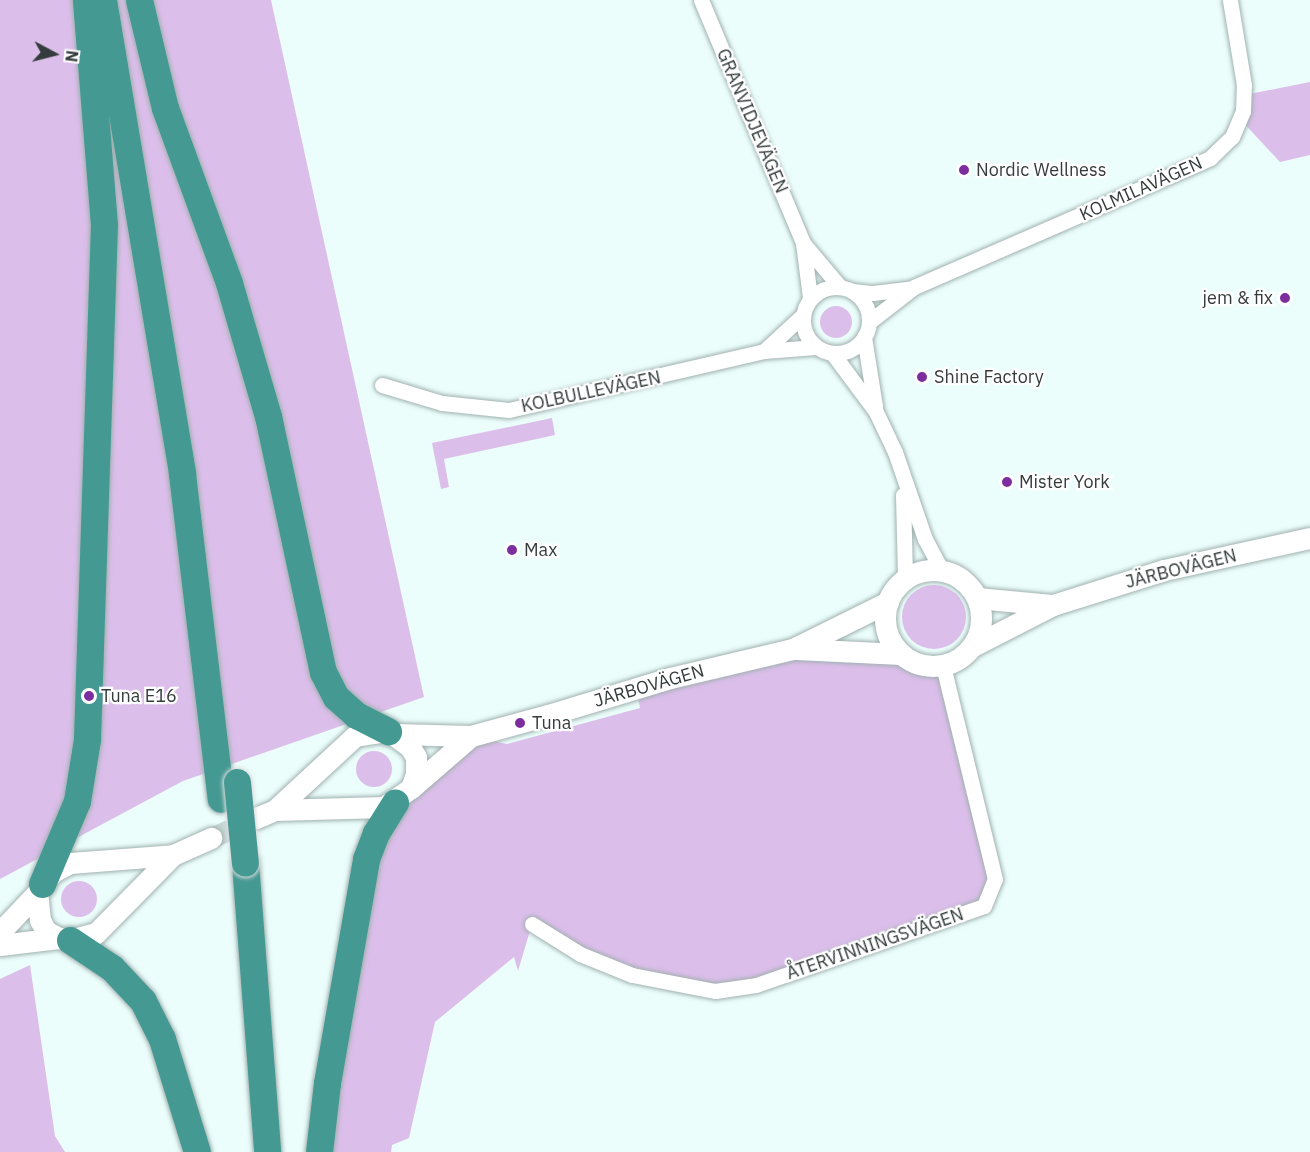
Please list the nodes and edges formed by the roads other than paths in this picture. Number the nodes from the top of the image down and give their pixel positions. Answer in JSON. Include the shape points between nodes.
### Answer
{"nodes":[{"id":1,"x":86,"y":0,"type":"edge"},
{"id":2,"x":103,"y":0,"type":"edge"},
{"id":3,"x":119,"y":0,"type":"edge"},
{"id":4,"x":139,"y":0,"type":"edge"},
{"id":5,"x":701,"y":0,"type":"edge"},
{"id":6,"x":1230,"y":0,"type":"edge"},
{"id":7,"x":803,"y":243,"type":"junction"},
{"id":8,"x":914,"y":287,"type":"junction"},
{"id":9,"x":847,"y":289,"type":"junction"},
{"id":10,"x":810,"y":298,"type":"junction"},
{"id":11,"x":802,"y":315,"type":"junction"},
{"id":12,"x":867,"y":330,"type":"junction"},
{"id":13,"x":816,"y":347,"type":"junction"},
{"id":14,"x":764,"y":351,"type":"junction"},
{"id":15,"x":833,"y":354,"type":"junction"},
{"id":16,"x":382,"y":385,"type":"dead end"},
{"id":17,"x":876,"y":412,"type":"junction"},
{"id":18,"x":901,"y":477,"type":"junction"},
{"id":19,"x":1310,"y":538,"type":"edge"},
{"id":20,"x":942,"y":571,"type":"junction"},
{"id":21,"x":905,"y":579,"type":"junction"},
{"id":22,"x":977,"y":598,"type":"junction"},
{"id":23,"x":888,"y":602,"type":"junction"},
{"id":24,"x":1053,"y":605,"type":"junction"},
{"id":25,"x":973,"y":646,"type":"junction"},
{"id":26,"x":793,"y":649,"type":"junction"},
{"id":27,"x":902,"y":654,"type":"junction"},
{"id":28,"x":943,"y":665,"type":"junction"},
{"id":29,"x":392,"y":733,"type":"junction"},
{"id":30,"x":471,"y":736,"type":"junction"},
{"id":31,"x":229,"y":791,"type":"junction"},
{"id":32,"x":403,"y":795,"type":"junction"},
{"id":33,"x":211,"y":838,"type":"tunnel mouth"},
{"id":34,"x":173,"y":855,"type":"junction"},
{"id":35,"x":237,"y":863,"type":"junction"},
{"id":36,"x":39,"y":889,"type":"junction"},
{"id":37,"x":532,"y":924,"type":"dead end"},
{"id":38,"x":0,"y":932,"type":"edge"},
{"id":39,"x":64,"y":939,"type":"junction"},
{"id":40,"x":0,"y":945,"type":"edge"},
{"id":41,"x":197,"y":1152,"type":"edge"},
{"id":42,"x":251,"y":1152,"type":"edge"},
{"id":43,"x":267,"y":1152,"type":"edge"},
{"id":44,"x":320,"y":1152,"type":"edge"}],
"edges":[{"from":1,"to":36,"type":"highway","via":[[104,225],[87,739],[77,801]]},
{"from":2,"to":31,"type":"highway","via":[[182,474]]},
{"from":3,"to":31,"type":"highway","via":[[149,148],[198,470]]},
{"from":4,"to":29,"type":"highway","via":[[165,108],[229,283],[268,416],[323,672],[336,697],[356,715]]},
{"from":5,"to":7,"type":"street","name":"GRANVIDJEVÄGEN"},
{"from":6,"to":8,"type":"street","name":"KOLMILAVÄGEN","via":[[1244,99],[1241,120],[1228,142],[1199,164]]},
{"from":7,"to":9,"type":"street","name":"GRANVIDJEVÄGEN"},
{"from":7,"to":10,"type":"street","name":"GRANVIDJEVÄGEN"},
{"from":8,"to":9,"type":"street","name":"KOLMILAVÄGEN","via":[[873,293]]},
{"from":8,"to":12,"type":"street","name":"KOLMILAVÄGEN"},
{"from":9,"to":10,"type":"street","via":[[823,289]]},
{"from":9,"to":12,"type":"street","via":[[866,305]]},
{"from":10,"to":11,"type":"street"},
{"from":11,"to":13,"type":"street","via":[[805,333]]},
{"from":11,"to":14,"type":"street"},
{"from":12,"to":15,"type":"street","via":[[851,350]]},
{"from":12,"to":17,"type":"street"},
{"from":13,"to":14,"type":"street","name":"KOLBULLEVÄGEN"},
{"from":13,"to":15,"type":"street"},
{"from":14,"to":16,"type":"street","name":"KOLBULLEVÄGEN","via":[[509,410],[442,403]]},
{"from":15,"to":17,"type":"street"},
{"from":17,"to":18,"type":"street","via":[[895,452]]},
{"from":18,"to":20,"type":"street"},
{"from":18,"to":21,"type":"street"},
{"from":19,"to":24,"type":"main road","name":"JÄRBOVÄGEN","via":[[1164,570]]},
{"from":20,"to":21,"type":"main road","via":[[917,572]]},
{"from":20,"to":22,"type":"main road","via":[[969,585]]},
{"from":21,"to":23,"type":"main road"},
{"from":22,"to":24,"type":"main road","name":"JÄRBOVÄGEN"},
{"from":22,"to":25,"type":"main road","via":[[981,621]]},
{"from":23,"to":26,"type":"main road","name":"JÄRBOVÄGEN"},
{"from":23,"to":27,"type":"main road","via":[[886,629]]},
{"from":24,"to":25,"type":"main road","name":"JÄRBOVÄGEN"},
{"from":25,"to":28,"type":"main road","via":[[962,657]]},
{"from":26,"to":27,"type":"main road","name":"JÄRBOVÄGEN"},
{"from":26,"to":30,"type":"main road","name":"JÄRBOVÄGEN","via":[[670,678]]},
{"from":27,"to":28,"type":"main road","via":[[927,666]]},
{"from":28,"to":37,"type":"street","name":"ÅTERVINNINGSVÄGEN","via":[[995,879],[984,906],[756,985],[715,991],[632,975],[580,954]]},
{"from":29,"to":30,"type":"main road","name":"JÄRBOVÄGEN"},
{"from":29,"to":32,"type":"main road","via":[[416,757],[416,774]]},
{"from":29,"to":32,"type":"main road","name":"JÄRBOVÄGEN","via":[[355,736],[265,814],[366,809]]},
{"from":30,"to":32,"type":"main road","name":"JÄRBOVÄGEN"},
{"from":31,"to":35,"type":"highway","bridge":true},
{"from":32,"to":44,"type":"highway","via":[[376,833],[366,859],[327,1083]]},
{"from":33,"to":34,"type":"main road"},
{"from":34,"to":36,"type":"main road","via":[[70,863],[53,872]]},
{"from":34,"to":39,"type":"main road","via":[[96,933]]},
{"from":35,"to":42,"type":"highway"},
{"from":35,"to":43,"type":"highway"},
{"from":36,"to":38,"type":"main road"},
{"from":36,"to":39,"type":"main road","via":[[40,920],[46,931]]},
{"from":39,"to":40,"type":"main road"},
{"from":39,"to":41,"type":"highway","via":[[112,968],[144,1000],[162,1039]]}]}
